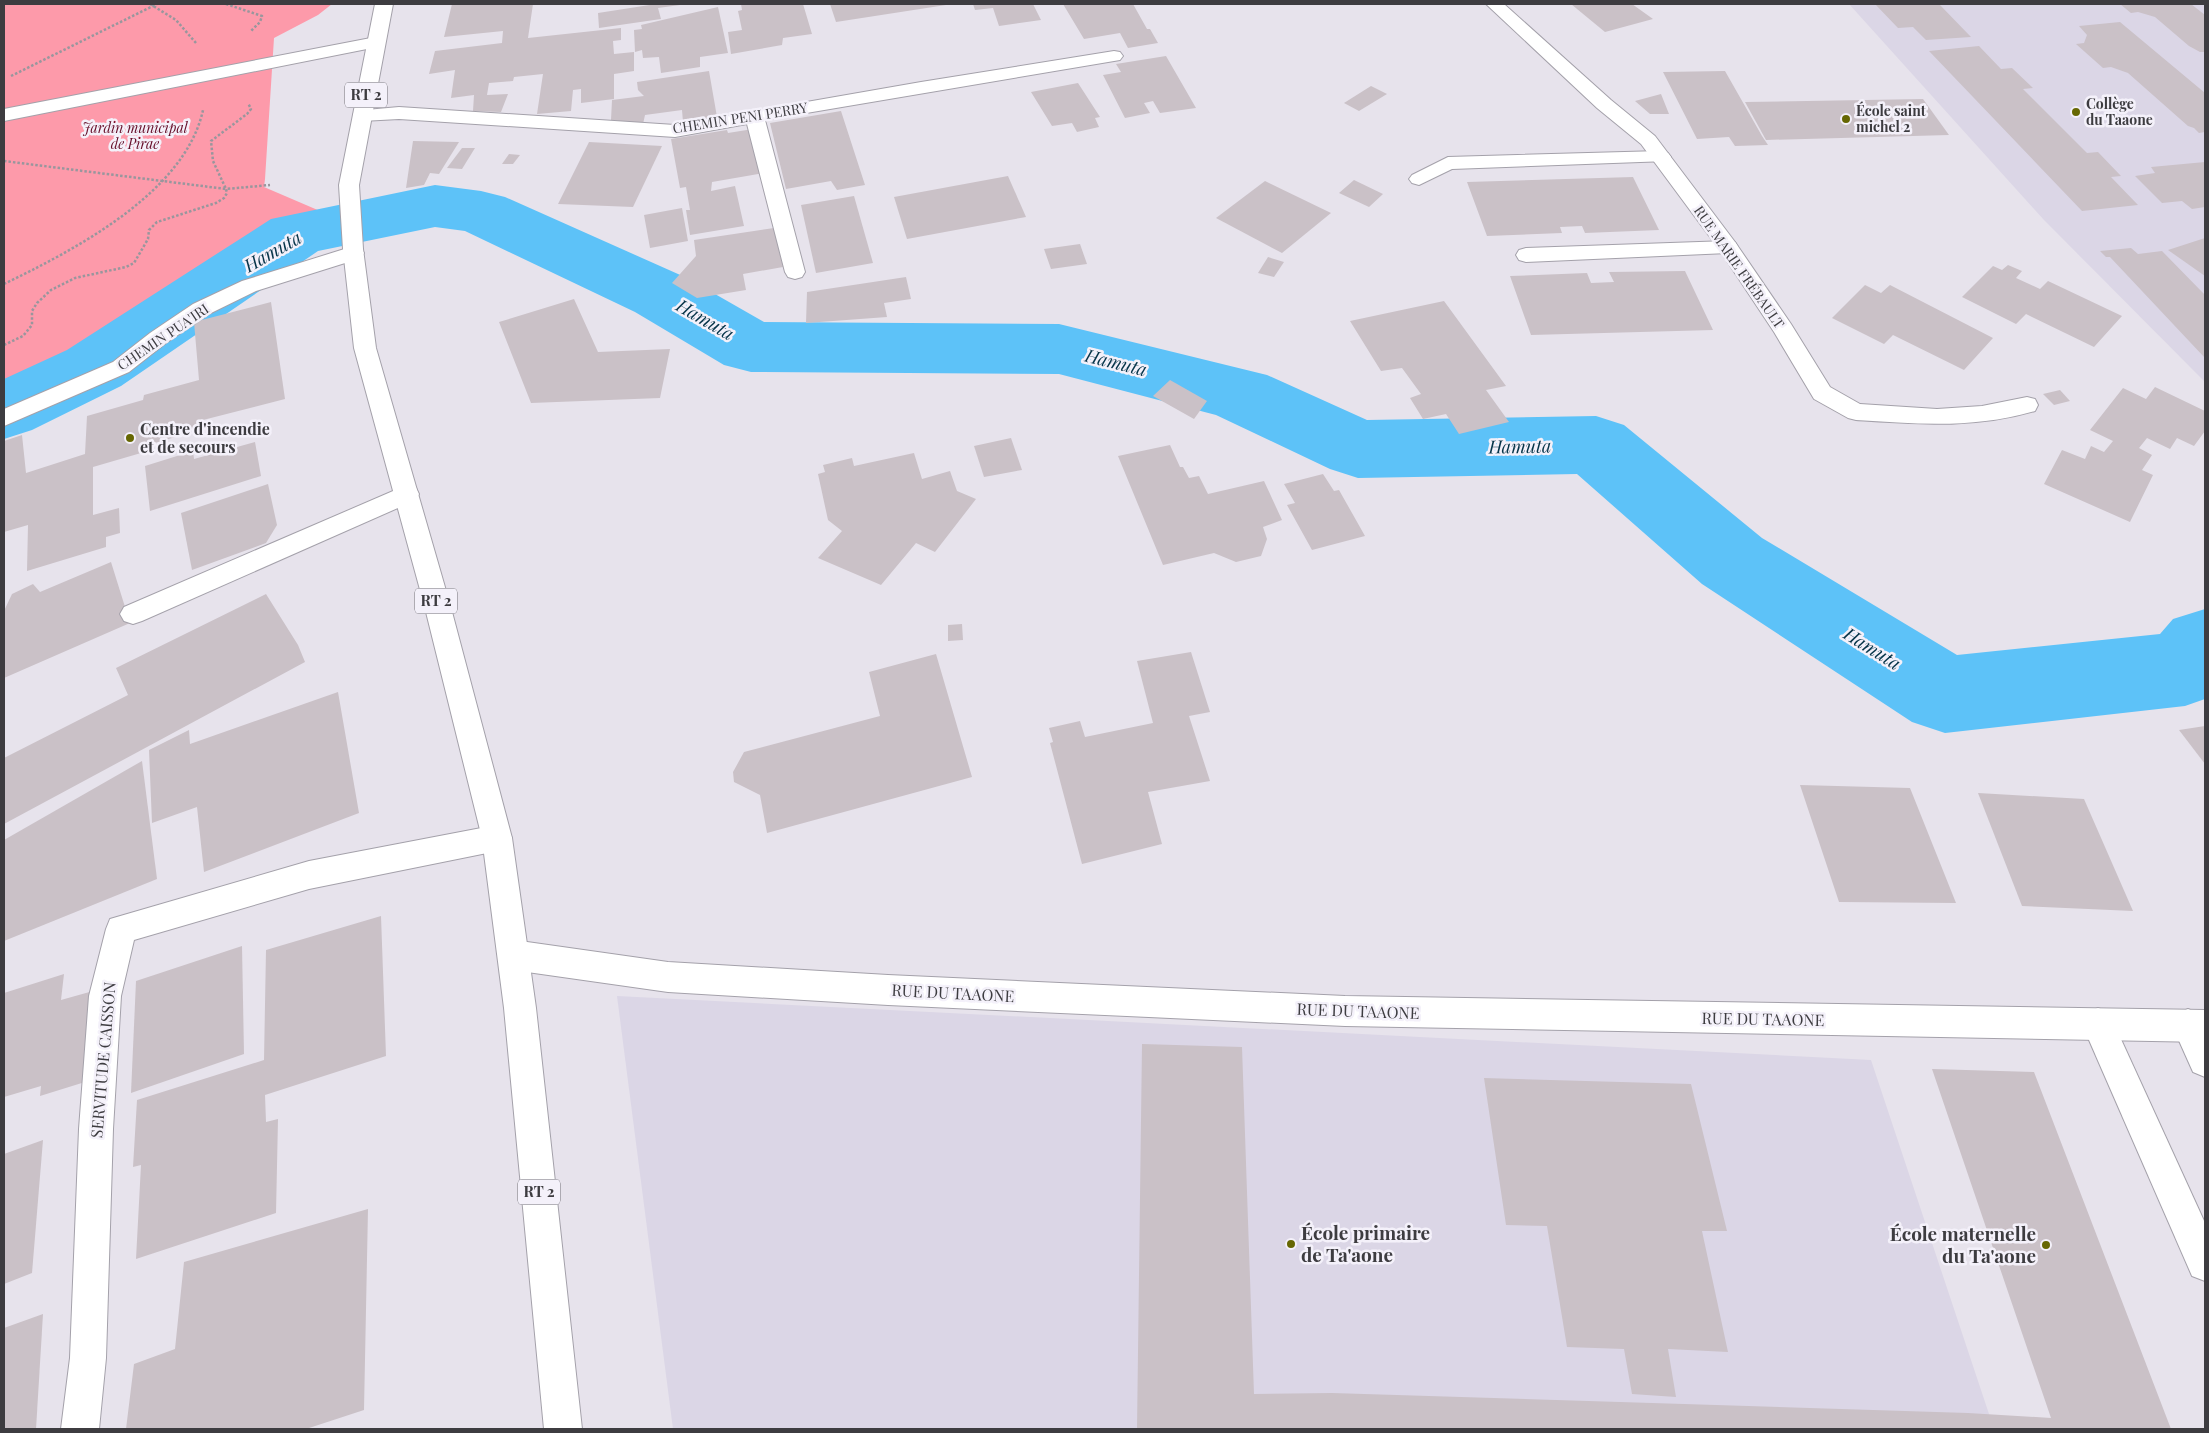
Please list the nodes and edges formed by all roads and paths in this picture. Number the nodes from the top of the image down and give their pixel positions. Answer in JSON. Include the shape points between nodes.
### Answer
{"nodes":[{"id":1,"x":150,"y":4,"type":"edge"},
{"id":2,"x":157,"y":4,"type":"edge"},
{"id":3,"x":226,"y":4,"type":"edge"},
{"id":4,"x":384,"y":4,"type":"edge"},
{"id":5,"x":1494,"y":4,"type":"edge"},
{"id":6,"x":153,"y":6,"type":"junction"},
{"id":7,"x":376,"y":42,"type":"junction"},
{"id":8,"x":1114,"y":56,"type":"dead end"},
{"id":9,"x":227,"y":71,"type":"junction"},
{"id":10,"x":206,"y":75,"type":"junction"},
{"id":11,"x":4,"y":80,"type":"edge"},
{"id":12,"x":362,"y":114,"type":"junction"},
{"id":13,"x":4,"y":115,"type":"edge"},
{"id":14,"x":755,"y":117,"type":"junction"},
{"id":15,"x":1661,"y":157,"type":"junction"},
{"id":16,"x":4,"y":161,"type":"edge"},
{"id":17,"x":1419,"y":179,"type":"dead end"},
{"id":18,"x":163,"y":181,"type":"junction"},
{"id":19,"x":270,"y":185,"type":"dead end"},
{"id":20,"x":226,"y":189,"type":"junction"},
{"id":21,"x":1728,"y":247,"type":"junction"},
{"id":22,"x":353,"y":251,"type":"junction"},
{"id":23,"x":1526,"y":255,"type":"dead end"},
{"id":24,"x":795,"y":272,"type":"dead end"},
{"id":25,"x":4,"y":284,"type":"edge"},
{"id":26,"x":4,"y":346,"type":"edge"},
{"id":27,"x":2027,"y":406,"type":"dead end"},
{"id":28,"x":4,"y":418,"type":"edge"},
{"id":29,"x":407,"y":494,"type":"junction"},
{"id":30,"x":133,"y":614,"type":"dead end"},
{"id":31,"x":497,"y":838,"type":"junction"},
{"id":32,"x":513,"y":955,"type":"junction"},
{"id":33,"x":2098,"y":1024,"type":"junction"},
{"id":34,"x":2196,"y":1026,"type":"edge"},
{"id":35,"x":2205,"y":1061,"type":"edge"},
{"id":36,"x":2205,"y":1263,"type":"edge"},
{"id":37,"x":80,"y":1429,"type":"edge"},
{"id":38,"x":563,"y":1429,"type":"edge"}],
"edges":[{"from":1,"to":6,"type":"path"},
{"from":2,"to":6,"type":"path"},
{"from":3,"to":9,"type":"path","via":[[262,16],[253,30],[230,48]]},
{"from":4,"to":7,"type":"street","number":"RT 2"},
{"from":5,"to":15,"type":"street","name":"RUE MARIE FRÉBAULT","via":[[1648,140]]},
{"from":6,"to":10,"type":"path","via":[[167,13],[192,36]]},
{"from":6,"to":11,"type":"path"},
{"from":7,"to":9,"type":"street"},
{"from":7,"to":12,"type":"street","number":"RT 2"},
{"from":8,"to":14,"type":"street","name":"CHEMIN PENI PERRY"},
{"from":9,"to":10,"type":"street"},
{"from":9,"to":20,"type":"path","via":[[226,87],[248,103],[251,109],[211,141],[214,161]]},
{"from":10,"to":13,"type":"street"},
{"from":10,"to":18,"type":"path","via":[[201,121],[188,148]]},
{"from":12,"to":14,"type":"street","name":"CHEMIN PENI PERRY","via":[[399,113],[668,130]]},
{"from":12,"to":22,"type":"street","number":"RT 2","via":[[349,186]]},
{"from":14,"to":24,"type":"street","name":"CHEMIN PENI PERRY"},
{"from":15,"to":17,"type":"street","via":[[1448,163]]},
{"from":15,"to":21,"type":"street","name":"RUE MARIE FRÉBAULT"},
{"from":16,"to":18,"type":"path"},
{"from":18,"to":20,"type":"path"},
{"from":18,"to":25,"type":"path","via":[[108,227]]},
{"from":19,"to":20,"type":"path"},
{"from":20,"to":26,"type":"path","via":[[224,198],[216,203],[157,222],[149,230],[134,263],[75,278],[52,290],[36,303],[32,324],[24,336]]},
{"from":21,"to":23,"type":"street"},
{"from":21,"to":27,"type":"street","name":"RUE MARIE FRÉBAULT","via":[[1822,393],[1856,412],[1937,417]]},
{"from":22,"to":28,"type":"street","name":"CHEMIN PUA'IRI","via":[[249,286],[201,309],[121,367]]},
{"from":22,"to":29,"type":"street","number":"RT 2","via":[[365,348]]},
{"from":29,"to":30,"type":"street"},
{"from":29,"to":31,"type":"street","number":"RT 2"},
{"from":31,"to":32,"type":"street","number":"RT 2"},
{"from":31,"to":37,"type":"street","name":"SERVITUDE CAISSON","via":[[310,875],[120,929],[106,996],[96,1130],[88,1358]]},
{"from":32,"to":33,"type":"street","name":"RUE DU TAAONE","via":[[668,977],[1345,1011]]},
{"from":32,"to":38,"type":"street","number":"RT 2"},
{"from":33,"to":34,"type":"street","name":"RUE DU TAAONE"},
{"from":33,"to":36,"type":"street"},
{"from":34,"to":35,"type":"street"}]}
